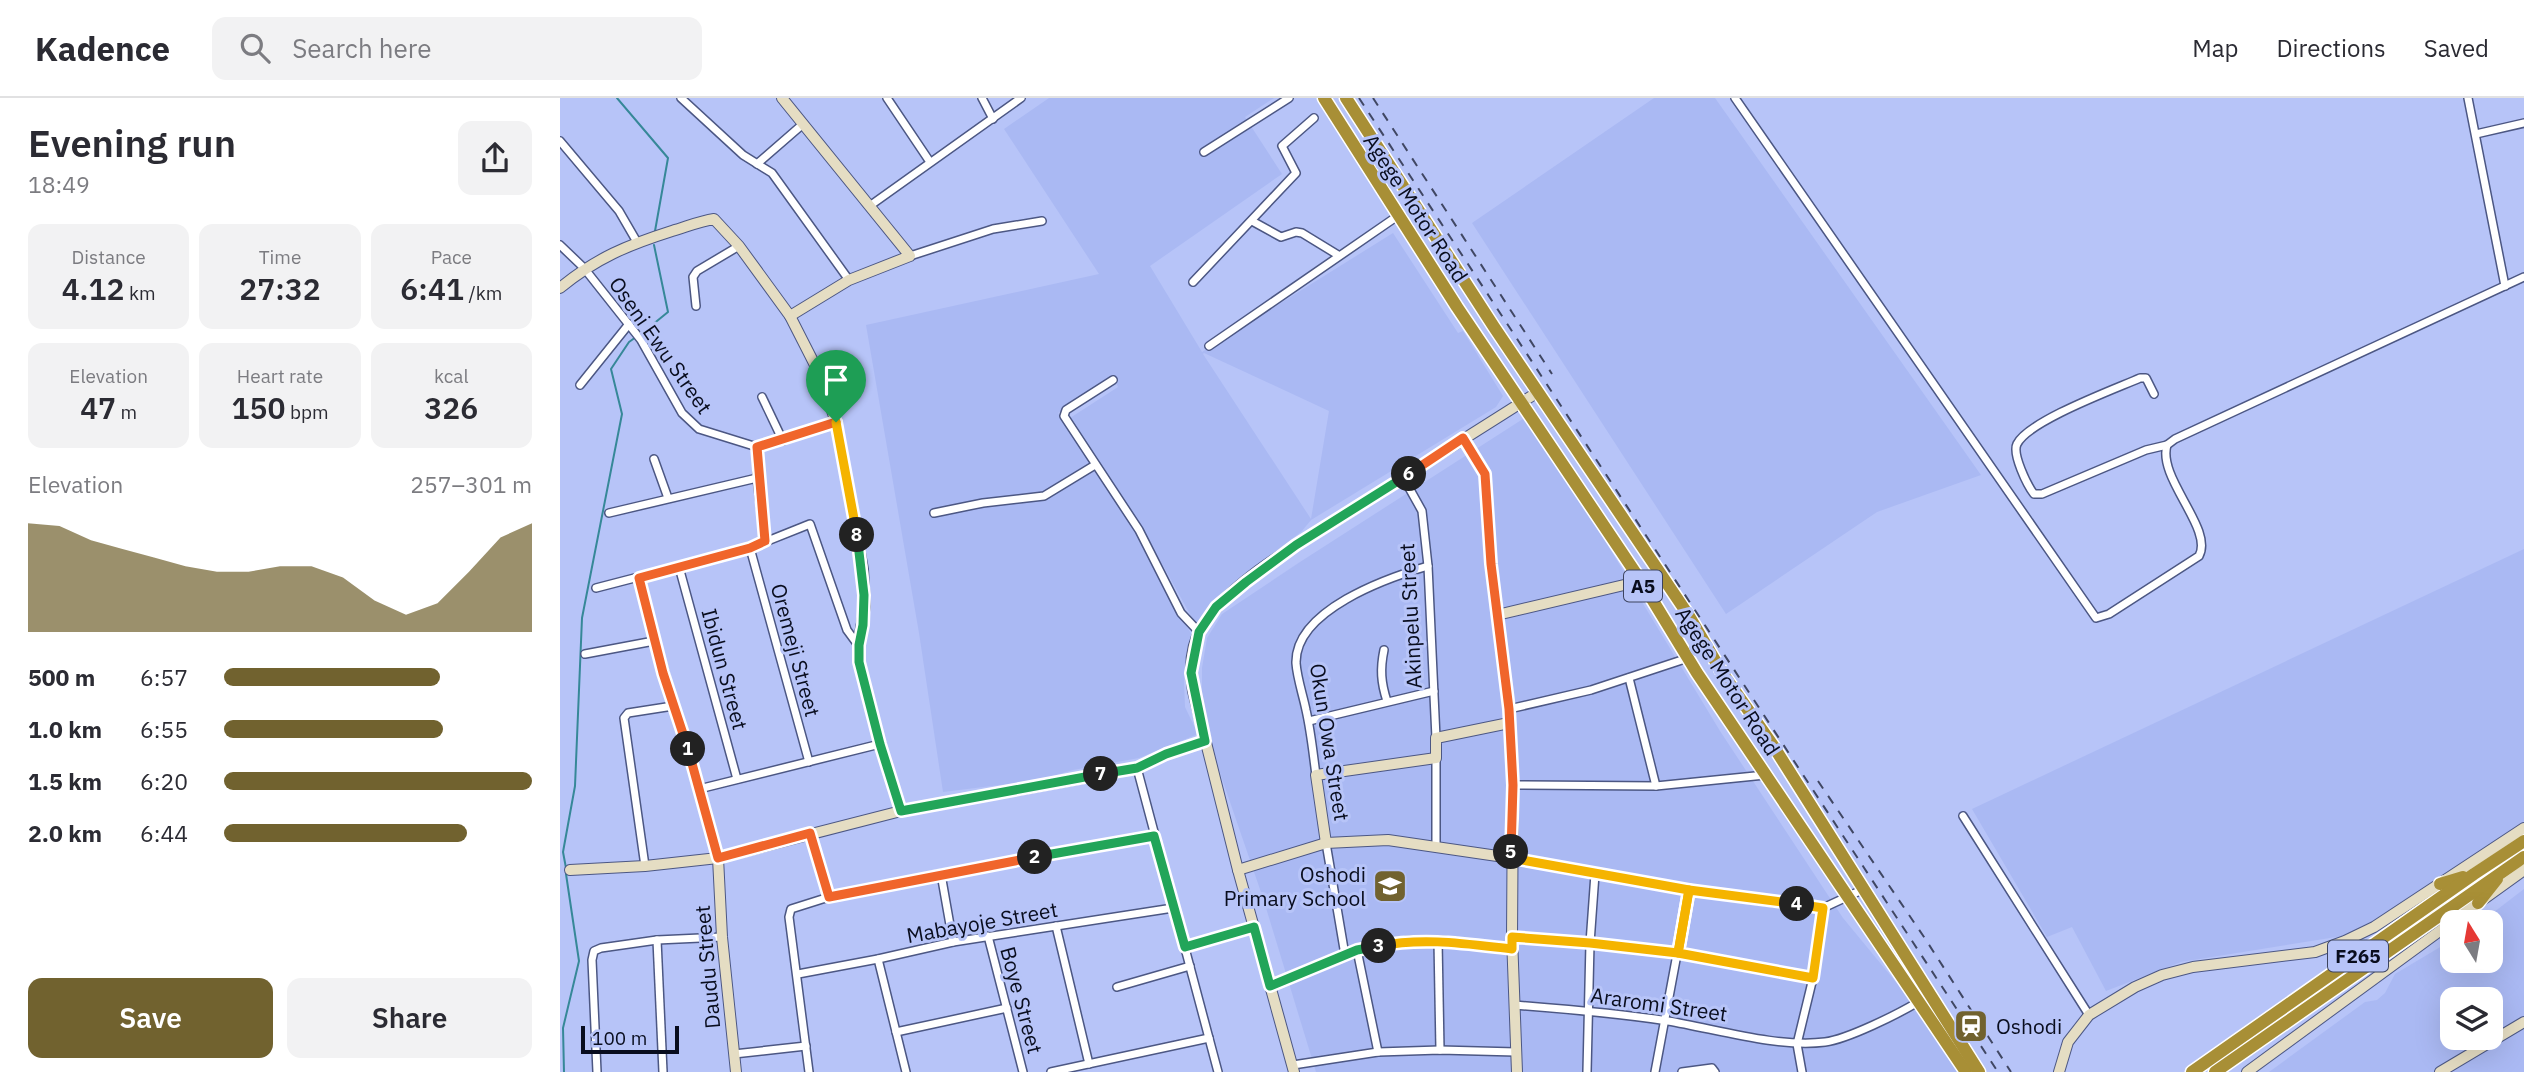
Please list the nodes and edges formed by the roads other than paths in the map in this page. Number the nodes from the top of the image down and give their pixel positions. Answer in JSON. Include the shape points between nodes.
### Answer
{"nodes":[{"id":1,"x":681,"y":98,"type":"edge"},
{"id":2,"x":782,"y":98,"type":"edge"},
{"id":3,"x":887,"y":98,"type":"edge"},
{"id":4,"x":982,"y":98,"type":"edge"},
{"id":5,"x":1021,"y":98,"type":"edge"},
{"id":6,"x":1289,"y":98,"type":"edge"},
{"id":7,"x":1324,"y":98,"type":"edge"},
{"id":8,"x":1346,"y":98,"type":"edge"},
{"id":9,"x":1735,"y":98,"type":"edge"},
{"id":10,"x":2468,"y":98,"type":"edge"},
{"id":11,"x":1314,"y":118,"type":"dead end"},
{"id":12,"x":993,"y":119,"type":"junction"},
{"id":13,"x":2524,"y":123,"type":"edge"},
{"id":14,"x":803,"y":124,"type":"junction"},
{"id":15,"x":2476,"y":134,"type":"junction"},
{"id":16,"x":560,"y":141,"type":"edge"},
{"id":17,"x":1204,"y":152,"type":"dead end"},
{"id":18,"x":930,"y":162,"type":"junction"},
{"id":19,"x":757,"y":164,"type":"junction"},
{"id":20,"x":871,"y":205,"type":"junction"},
{"id":21,"x":1399,"y":215,"type":"junction"},
{"id":22,"x":1042,"y":221,"type":"dead end"},
{"id":23,"x":1252,"y":221,"type":"junction"},
{"id":24,"x":637,"y":242,"type":"junction"},
{"id":25,"x":560,"y":245,"type":"edge"},
{"id":26,"x":739,"y":246,"type":"junction"},
{"id":27,"x":1338,"y":255,"type":"junction"},
{"id":28,"x":910,"y":256,"type":"junction"},
{"id":29,"x":584,"y":268,"type":"junction"},
{"id":30,"x":2524,"y":277,"type":"edge"},
{"id":31,"x":849,"y":280,"type":"junction"},
{"id":32,"x":1193,"y":282,"type":"dead end"},
{"id":33,"x":2505,"y":286,"type":"junction"},
{"id":34,"x":560,"y":288,"type":"edge"},
{"id":35,"x":696,"y":306,"type":"dead end"},
{"id":36,"x":790,"y":316,"type":"junction"},
{"id":37,"x":629,"y":324,"type":"junction"},
{"id":38,"x":1209,"y":345,"type":"dead end"},
{"id":39,"x":1113,"y":380,"type":"dead end"},
{"id":40,"x":580,"y":385,"type":"dead end"},
{"id":41,"x":1538,"y":392,"type":"junction"},
{"id":42,"x":2154,"y":394,"type":"dead end"},
{"id":43,"x":762,"y":397,"type":"dead end"},
{"id":44,"x":1521,"y":402,"type":"junction"},
{"id":45,"x":836,"y":422,"type":"junction"},
{"id":46,"x":1463,"y":438,"type":"junction"},
{"id":47,"x":783,"y":441,"type":"junction"},
{"id":48,"x":2167,"y":445,"type":"junction"},
{"id":49,"x":757,"y":447,"type":"junction"},
{"id":50,"x":654,"y":459,"type":"dead end"},
{"id":51,"x":1095,"y":465,"type":"junction"},
{"id":52,"x":1403,"y":477,"type":"junction"},
{"id":53,"x":758,"y":478,"type":"junction"},
{"id":54,"x":668,"y":498,"type":"junction"},
{"id":55,"x":609,"y":513,"type":"dead end"},
{"id":56,"x":934,"y":513,"type":"dead end"},
{"id":57,"x":765,"y":541,"type":"junction"},
{"id":58,"x":750,"y":548,"type":"junction"},
{"id":59,"x":1427,"y":566,"type":"junction"},
{"id":60,"x":679,"y":567,"type":"junction"},
{"id":61,"x":639,"y":578,"type":"junction"},
{"id":62,"x":1640,"y":582,"type":"junction"},
{"id":63,"x":596,"y":588,"type":"dead end"},
{"id":64,"x":1497,"y":615,"type":"junction"},
{"id":65,"x":1199,"y":632,"type":"junction"},
{"id":66,"x":654,"y":641,"type":"junction"},
{"id":67,"x":859,"y":645,"type":"junction"},
{"id":68,"x":1384,"y":650,"type":"dead end"},
{"id":69,"x":585,"y":654,"type":"dead end"},
{"id":70,"x":1689,"y":658,"type":"junction"},
{"id":71,"x":1629,"y":678,"type":"junction"},
{"id":72,"x":1434,"y":691,"type":"junction"},
{"id":73,"x":1387,"y":701,"type":"junction"},
{"id":74,"x":673,"y":706,"type":"junction"},
{"id":75,"x":1509,"y":709,"type":"junction"},
{"id":76,"x":1309,"y":722,"type":"junction"},
{"id":77,"x":1509,"y":723,"type":"junction"},
{"id":78,"x":1436,"y":738,"type":"junction"},
{"id":79,"x":1205,"y":741,"type":"junction"},
{"id":80,"x":880,"y":744,"type":"junction"},
{"id":81,"x":1436,"y":758,"type":"junction"},
{"id":82,"x":809,"y":762,"type":"junction"},
{"id":83,"x":1137,"y":768,"type":"junction"},
{"id":84,"x":1766,"y":774,"type":"junction"},
{"id":85,"x":1316,"y":775,"type":"junction"},
{"id":86,"x":737,"y":779,"type":"junction"},
{"id":87,"x":1513,"y":785,"type":"junction"},
{"id":88,"x":1656,"y":786,"type":"junction"},
{"id":89,"x":699,"y":789,"type":"junction"},
{"id":90,"x":901,"y":811,"type":"junction"},
{"id":91,"x":1963,"y":816,"type":"dead end"},
{"id":92,"x":2524,"y":828,"type":"edge"},
{"id":93,"x":810,"y":833,"type":"junction"},
{"id":94,"x":1154,"y":836,"type":"junction"},
{"id":95,"x":2524,"y":841,"type":"edge"},
{"id":96,"x":1326,"y":843,"type":"junction"},
{"id":97,"x":1436,"y":846,"type":"junction"},
{"id":98,"x":2524,"y":857,"type":"edge"},
{"id":99,"x":718,"y":858,"type":"junction"},
{"id":100,"x":1511,"y":858,"type":"junction"},
{"id":101,"x":645,"y":866,"type":"junction"},
{"id":102,"x":2506,"y":867,"type":"junction"},
{"id":103,"x":2473,"y":868,"type":"junction"},
{"id":104,"x":565,"y":870,"type":"edge"},
{"id":105,"x":1238,"y":870,"type":"junction"},
{"id":106,"x":2524,"y":870,"type":"edge"},
{"id":107,"x":941,"y":874,"type":"junction"},
{"id":108,"x":1594,"y":874,"type":"junction"},
{"id":109,"x":2460,"y":878,"type":"junction"},
{"id":110,"x":2440,"y":884,"type":"junction"},
{"id":111,"x":1864,"y":889,"type":"junction"},
{"id":112,"x":2494,"y":889,"type":"junction"},
{"id":113,"x":1689,"y":890,"type":"junction"},
{"id":114,"x":1846,"y":896,"type":"junction"},
{"id":115,"x":829,"y":897,"type":"junction"},
{"id":116,"x":2462,"y":898,"type":"junction"},
{"id":117,"x":2434,"y":901,"type":"junction"},
{"id":118,"x":2478,"y":903,"type":"joint"},
{"id":119,"x":1173,"y":908,"type":"junction"},
{"id":120,"x":1823,"y":908,"type":"junction"},
{"id":121,"x":2468,"y":910,"type":"edge"},
{"id":122,"x":1056,"y":926,"type":"junction"},
{"id":123,"x":1254,"y":927,"type":"junction"},
{"id":124,"x":2440,"y":931,"type":"edge"},
{"id":125,"x":988,"y":936,"type":"junction"},
{"id":126,"x":722,"y":937,"type":"junction"},
{"id":127,"x":1512,"y":937,"type":"junction"},
{"id":128,"x":656,"y":940,"type":"junction"},
{"id":129,"x":1438,"y":941,"type":"junction"},
{"id":130,"x":953,"y":942,"type":"junction"},
{"id":131,"x":1590,"y":943,"type":"junction"},
{"id":132,"x":1185,"y":947,"type":"junction"},
{"id":133,"x":1512,"y":949,"type":"junction"},
{"id":134,"x":1357,"y":950,"type":"junction"},
{"id":135,"x":1678,"y":953,"type":"junction"},
{"id":136,"x":1345,"y":956,"type":"junction"},
{"id":137,"x":878,"y":959,"type":"junction"},
{"id":138,"x":1190,"y":966,"type":"junction"},
{"id":139,"x":798,"y":974,"type":"junction"},
{"id":140,"x":1813,"y":978,"type":"junction"},
{"id":141,"x":1270,"y":986,"type":"junction"},
{"id":142,"x":1117,"y":988,"type":"dead end"},
{"id":143,"x":1918,"y":1002,"type":"junction"},
{"id":144,"x":1514,"y":1005,"type":"junction"},
{"id":145,"x":1007,"y":1008,"type":"junction"},
{"id":146,"x":1589,"y":1011,"type":"junction"},
{"id":147,"x":2088,"y":1015,"type":"junction"},
{"id":148,"x":1664,"y":1021,"type":"junction"},
{"id":149,"x":2524,"y":1022,"type":"edge"},
{"id":150,"x":896,"y":1032,"type":"junction"},
{"id":151,"x":1209,"y":1038,"type":"junction"},
{"id":152,"x":1797,"y":1044,"type":"junction"},
{"id":153,"x":806,"y":1046,"type":"junction"},
{"id":154,"x":1440,"y":1050,"type":"junction"},
{"id":155,"x":1378,"y":1052,"type":"junction"},
{"id":156,"x":1516,"y":1052,"type":"junction"},
{"id":157,"x":734,"y":1054,"type":"junction"},
{"id":158,"x":1089,"y":1065,"type":"junction"},
{"id":159,"x":1293,"y":1069,"type":"edge"},
{"id":160,"x":597,"y":1072,"type":"edge"},
{"id":161,"x":663,"y":1072,"type":"edge"},
{"id":162,"x":736,"y":1072,"type":"edge"},
{"id":163,"x":809,"y":1072,"type":"edge"},
{"id":164,"x":906,"y":1072,"type":"edge"},
{"id":165,"x":1023,"y":1072,"type":"edge"},
{"id":166,"x":1051,"y":1072,"type":"edge"},
{"id":167,"x":1218,"y":1072,"type":"edge"},
{"id":168,"x":1517,"y":1072,"type":"edge"},
{"id":169,"x":1587,"y":1072,"type":"edge"},
{"id":170,"x":1655,"y":1072,"type":"edge"},
{"id":171,"x":1682,"y":1072,"type":"edge"},
{"id":172,"x":1715,"y":1072,"type":"edge"},
{"id":173,"x":1802,"y":1072,"type":"edge"},
{"id":174,"x":1966,"y":1072,"type":"edge"},
{"id":175,"x":1979,"y":1072,"type":"edge"},
{"id":176,"x":2059,"y":1072,"type":"edge"},
{"id":177,"x":2192,"y":1072,"type":"edge"},
{"id":178,"x":2215,"y":1072,"type":"edge"},
{"id":179,"x":2247,"y":1072,"type":"edge"},
{"id":180,"x":2440,"y":1072,"type":"edge"}],
"edges":[{"from":1,"to":19,"type":"street"},
{"from":2,"to":14,"type":"street"},
{"from":3,"to":18,"type":"street"},
{"from":4,"to":12,"type":"street"},
{"from":5,"to":12,"type":"street"},
{"from":6,"to":17,"type":"street"},
{"from":7,"to":21,"type":"highway","name":"Agege Motor Road","number":"A5"},
{"from":8,"to":41,"type":"highway","name":"Agege Motor Road","number":"A5"},
{"from":9,"to":48,"type":"street","via":[[2096,618],[2202,552],[2200,537],[2164,460]]},
{"from":10,"to":15,"type":"street"},
{"from":11,"to":23,"type":"street","via":[[1282,146],[1296,173]]},
{"from":12,"to":18,"type":"street"},
{"from":13,"to":15,"type":"street"},
{"from":14,"to":19,"type":"street"},
{"from":14,"to":20,"type":"street"},
{"from":15,"to":33,"type":"street"},
{"from":16,"to":24,"type":"street","via":[[619,211]]},
{"from":18,"to":20,"type":"street"},
{"from":19,"to":31,"type":"street","via":[[772,173]]},
{"from":20,"to":28,"type":"street"},
{"from":21,"to":27,"type":"street"},
{"from":21,"to":44,"type":"highway","name":"Agege Motor Road","number":"A5"},
{"from":22,"to":28,"type":"street","via":[[993,229]]},
{"from":23,"to":27,"type":"street","via":[[1280,237],[1302,233]]},
{"from":23,"to":32,"type":"street"},
{"from":24,"to":26,"type":"street","via":[[714,219]]},
{"from":24,"to":29,"type":"street"},
{"from":25,"to":29,"type":"street","name":"Oseni Ewu Street"},
{"from":26,"to":35,"type":"street","via":[[697,271],[693,277]]},
{"from":26,"to":36,"type":"street"},
{"from":27,"to":38,"type":"street"},
{"from":28,"to":31,"type":"street"},
{"from":29,"to":34,"type":"street"},
{"from":29,"to":37,"type":"street","name":"Oseni Ewu Street"},
{"from":30,"to":33,"type":"street"},
{"from":31,"to":36,"type":"street"},
{"from":33,"to":48,"type":"street"},
{"from":36,"to":45,"type":"street","via":[[818,371]]},
{"from":37,"to":40,"type":"street"},
{"from":37,"to":49,"type":"street","name":"Oseni Ewu Street","via":[[682,412],[699,429]]},
{"from":39,"to":51,"type":"street","via":[[1063,412]]},
{"from":41,"to":44,"type":"street"},
{"from":41,"to":111,"type":"highway","name":"Agege Motor Road","number":"A5"},
{"from":42,"to":48,"type":"street","via":[[2146,378],[2140,378],[2081,402],[2019,441],[2017,455],[2029,488],[2042,494]]},
{"from":43,"to":47,"type":"street"},
{"from":44,"to":46,"type":"street"},
{"from":44,"to":62,"type":"highway","name":"Agege Motor Road","number":"A5"},
{"from":45,"to":47,"type":"street"},
{"from":45,"to":67,"type":"street","via":[[864,583]]},
{"from":46,"to":52,"type":"street"},
{"from":46,"to":64,"type":"street","via":[[1485,474]]},
{"from":47,"to":49,"type":"street"},
{"from":49,"to":53,"type":"street"},
{"from":50,"to":54,"type":"street"},
{"from":51,"to":56,"type":"street","via":[[1044,495]]},
{"from":51,"to":65,"type":"street","via":[[1139,530],[1181,612]]},
{"from":52,"to":59,"type":"street","name":"Akinpelu Street","via":[[1422,511]]},
{"from":52,"to":65,"type":"street","via":[[1246,582],[1216,607]]},
{"from":53,"to":54,"type":"street"},
{"from":53,"to":57,"type":"street"},
{"from":54,"to":55,"type":"street"},
{"from":57,"to":58,"type":"street"},
{"from":57,"to":67,"type":"street","via":[[810,524],[847,630]]},
{"from":58,"to":60,"type":"street"},
{"from":58,"to":82,"type":"street","name":"Oremeji Street"},
{"from":59,"to":72,"type":"street","name":"Akinpelu Street"},
{"from":59,"to":76,"type":"street","name":"Okun Owa Street","via":[[1351,595],[1306,633],[1296,662]]},
{"from":60,"to":61,"type":"street"},
{"from":60,"to":86,"type":"street","name":"Ibidun Street"},
{"from":61,"to":63,"type":"street"},
{"from":61,"to":66,"type":"street"},
{"from":62,"to":64,"type":"street"},
{"from":62,"to":70,"type":"highway","name":"Agege Motor Road","number":"A5"},
{"from":64,"to":75,"type":"street"},
{"from":65,"to":79,"type":"street","via":[[1191,673]]},
{"from":66,"to":69,"type":"street"},
{"from":66,"to":74,"type":"street"},
{"from":67,"to":80,"type":"street","via":[[859,662]]},
{"from":68,"to":73,"type":"street","via":[[1381,683]]},
{"from":70,"to":71,"type":"street"},
{"from":70,"to":84,"type":"highway","name":"Agege Motor Road","number":"A5"},
{"from":71,"to":75,"type":"street"},
{"from":71,"to":88,"type":"street"},
{"from":72,"to":73,"type":"street"},
{"from":72,"to":78,"type":"street","name":"Akinpelu Street"},
{"from":73,"to":76,"type":"street"},
{"from":74,"to":89,"type":"street"},
{"from":74,"to":101,"type":"street","via":[[628,713],[624,718]]},
{"from":75,"to":77,"type":"street"},
{"from":76,"to":85,"type":"street","name":"Okun Owa Street"},
{"from":77,"to":78,"type":"street"},
{"from":77,"to":87,"type":"street"},
{"from":78,"to":81,"type":"street","name":"Akinpelu Street"},
{"from":79,"to":83,"type":"street"},
{"from":79,"to":105,"type":"street"},
{"from":80,"to":82,"type":"street"},
{"from":80,"to":90,"type":"street"},
{"from":81,"to":85,"type":"street"},
{"from":81,"to":97,"type":"street"},
{"from":82,"to":86,"type":"street"},
{"from":83,"to":90,"type":"street"},
{"from":83,"to":94,"type":"street"},
{"from":84,"to":88,"type":"street"},
{"from":84,"to":114,"type":"highway","name":"Agege Motor Road","number":"A5"},
{"from":85,"to":96,"type":"street","name":"Okun Owa Street"},
{"from":86,"to":89,"type":"street"},
{"from":87,"to":88,"type":"street"},
{"from":87,"to":100,"type":"street"},
{"from":89,"to":99,"type":"street"},
{"from":90,"to":93,"type":"street"},
{"from":91,"to":147,"type":"street"},
{"from":92,"to":103,"type":"street"},
{"from":93,"to":99,"type":"street"},
{"from":93,"to":115,"type":"street"},
{"from":94,"to":107,"type":"street"},
{"from":94,"to":119,"type":"street"},
{"from":95,"to":103,"type":"highway","number":"F265"},
{"from":96,"to":97,"type":"street","via":[[1388,840]]},
{"from":96,"to":105,"type":"street"},
{"from":96,"to":136,"type":"street","name":"Okun Owa Street"},
{"from":97,"to":100,"type":"street"},
{"from":98,"to":102,"type":"highway","number":"F265"},
{"from":99,"to":101,"type":"street"},
{"from":99,"to":126,"type":"street","name":"Daudu Street"},
{"from":100,"to":108,"type":"street"},
{"from":100,"to":127,"type":"street"},
{"from":101,"to":104,"type":"street"},
{"from":102,"to":112,"type":"highway"},
{"from":102,"to":116,"type":"highway","number":"F265"},
{"from":103,"to":109,"type":"highway"},
{"from":103,"to":110,"type":"street"},
{"from":103,"to":117,"type":"highway","number":"F265"},
{"from":105,"to":123,"type":"street"},
{"from":106,"to":112,"type":"street"},
{"from":107,"to":115,"type":"street"},
{"from":107,"to":130,"type":"street"},
{"from":108,"to":113,"type":"street"},
{"from":108,"to":131,"type":"street"},
{"from":109,"to":110,"type":"highway"},
{"from":109,"to":117,"type":"highway"},
{"from":110,"to":147,"type":"street","via":[[2374,928],[2338,944],[2315,952],[2162,975]]},
{"from":111,"to":114,"type":"street"},
{"from":111,"to":175,"type":"highway","name":"Agege Motor Road","number":"A5"},
{"from":112,"to":116,"type":"highway"},
{"from":112,"to":118,"type":"highway"},
{"from":113,"to":120,"type":"street"},
{"from":113,"to":135,"type":"street"},
{"from":114,"to":120,"type":"street"},
{"from":114,"to":143,"type":"highway","name":"Agege Motor Road","number":"A5"},
{"from":115,"to":139,"type":"street","via":[[796,906],[789,913]]},
{"from":116,"to":178,"type":"highway","number":"F265"},
{"from":117,"to":177,"type":"highway","number":"F265"},
{"from":118,"to":121,"type":"street"},
{"from":119,"to":122,"type":"street","name":"Mabayoje Street"},
{"from":119,"to":132,"type":"street"},
{"from":120,"to":140,"type":"street"},
{"from":122,"to":125,"type":"street","name":"Mabayoje Street"},
{"from":122,"to":158,"type":"street"},
{"from":123,"to":132,"type":"street"},
{"from":123,"to":141,"type":"street"},
{"from":124,"to":179,"type":"street"},
{"from":125,"to":130,"type":"street","name":"Mabayoje Street"},
{"from":125,"to":145,"type":"street","name":"Boye Street"},
{"from":126,"to":128,"type":"street"},
{"from":126,"to":157,"type":"street","name":"Daudu Street"},
{"from":127,"to":131,"type":"street"},
{"from":127,"to":133,"type":"street"},
{"from":128,"to":160,"type":"street","via":[[596,949],[592,954]]},
{"from":128,"to":161,"type":"street"},
{"from":129,"to":133,"type":"street"},
{"from":129,"to":134,"type":"street","via":[[1405,941]]},
{"from":129,"to":154,"type":"street"},
{"from":130,"to":137,"type":"street","name":"Mabayoje Street"},
{"from":131,"to":135,"type":"street"},
{"from":131,"to":146,"type":"street"},
{"from":132,"to":138,"type":"street"},
{"from":133,"to":144,"type":"street"},
{"from":134,"to":136,"type":"street"},
{"from":134,"to":155,"type":"street"},
{"from":135,"to":140,"type":"street"},
{"from":135,"to":148,"type":"street"},
{"from":136,"to":141,"type":"street"},
{"from":137,"to":139,"type":"street","name":"Mabayoje Street"},
{"from":137,"to":150,"type":"street"},
{"from":138,"to":142,"type":"street"},
{"from":138,"to":151,"type":"street"},
{"from":139,"to":153,"type":"street"},
{"from":140,"to":152,"type":"street"},
{"from":141,"to":159,"type":"street"},
{"from":143,"to":152,"type":"street","name":"Araromi Street","via":[[1829,1041]]},
{"from":143,"to":174,"type":"highway","name":"Agege Motor Road","number":"A5"},
{"from":144,"to":146,"type":"street","name":"Araromi Street"},
{"from":144,"to":156,"type":"street"},
{"from":145,"to":150,"type":"street"},
{"from":145,"to":165,"type":"street","name":"Boye Street"},
{"from":146,"to":148,"type":"street","name":"Araromi Street"},
{"from":146,"to":169,"type":"street"},
{"from":147,"to":176,"type":"street","via":[[2068,1042]]},
{"from":148,"to":152,"type":"street","name":"Araromi Street"},
{"from":148,"to":170,"type":"street"},
{"from":149,"to":180,"type":"street"},
{"from":150,"to":164,"type":"street"},
{"from":151,"to":158,"type":"street"},
{"from":151,"to":167,"type":"street"},
{"from":152,"to":173,"type":"street"},
{"from":153,"to":157,"type":"street"},
{"from":153,"to":163,"type":"street"},
{"from":154,"to":155,"type":"street"},
{"from":154,"to":156,"type":"street"},
{"from":155,"to":159,"type":"street"},
{"from":156,"to":168,"type":"street"},
{"from":157,"to":162,"type":"street","name":"Daudu Street"},
{"from":158,"to":166,"type":"street"},
{"from":171,"to":172,"type":"street","via":[[1706,1068]]}]}
